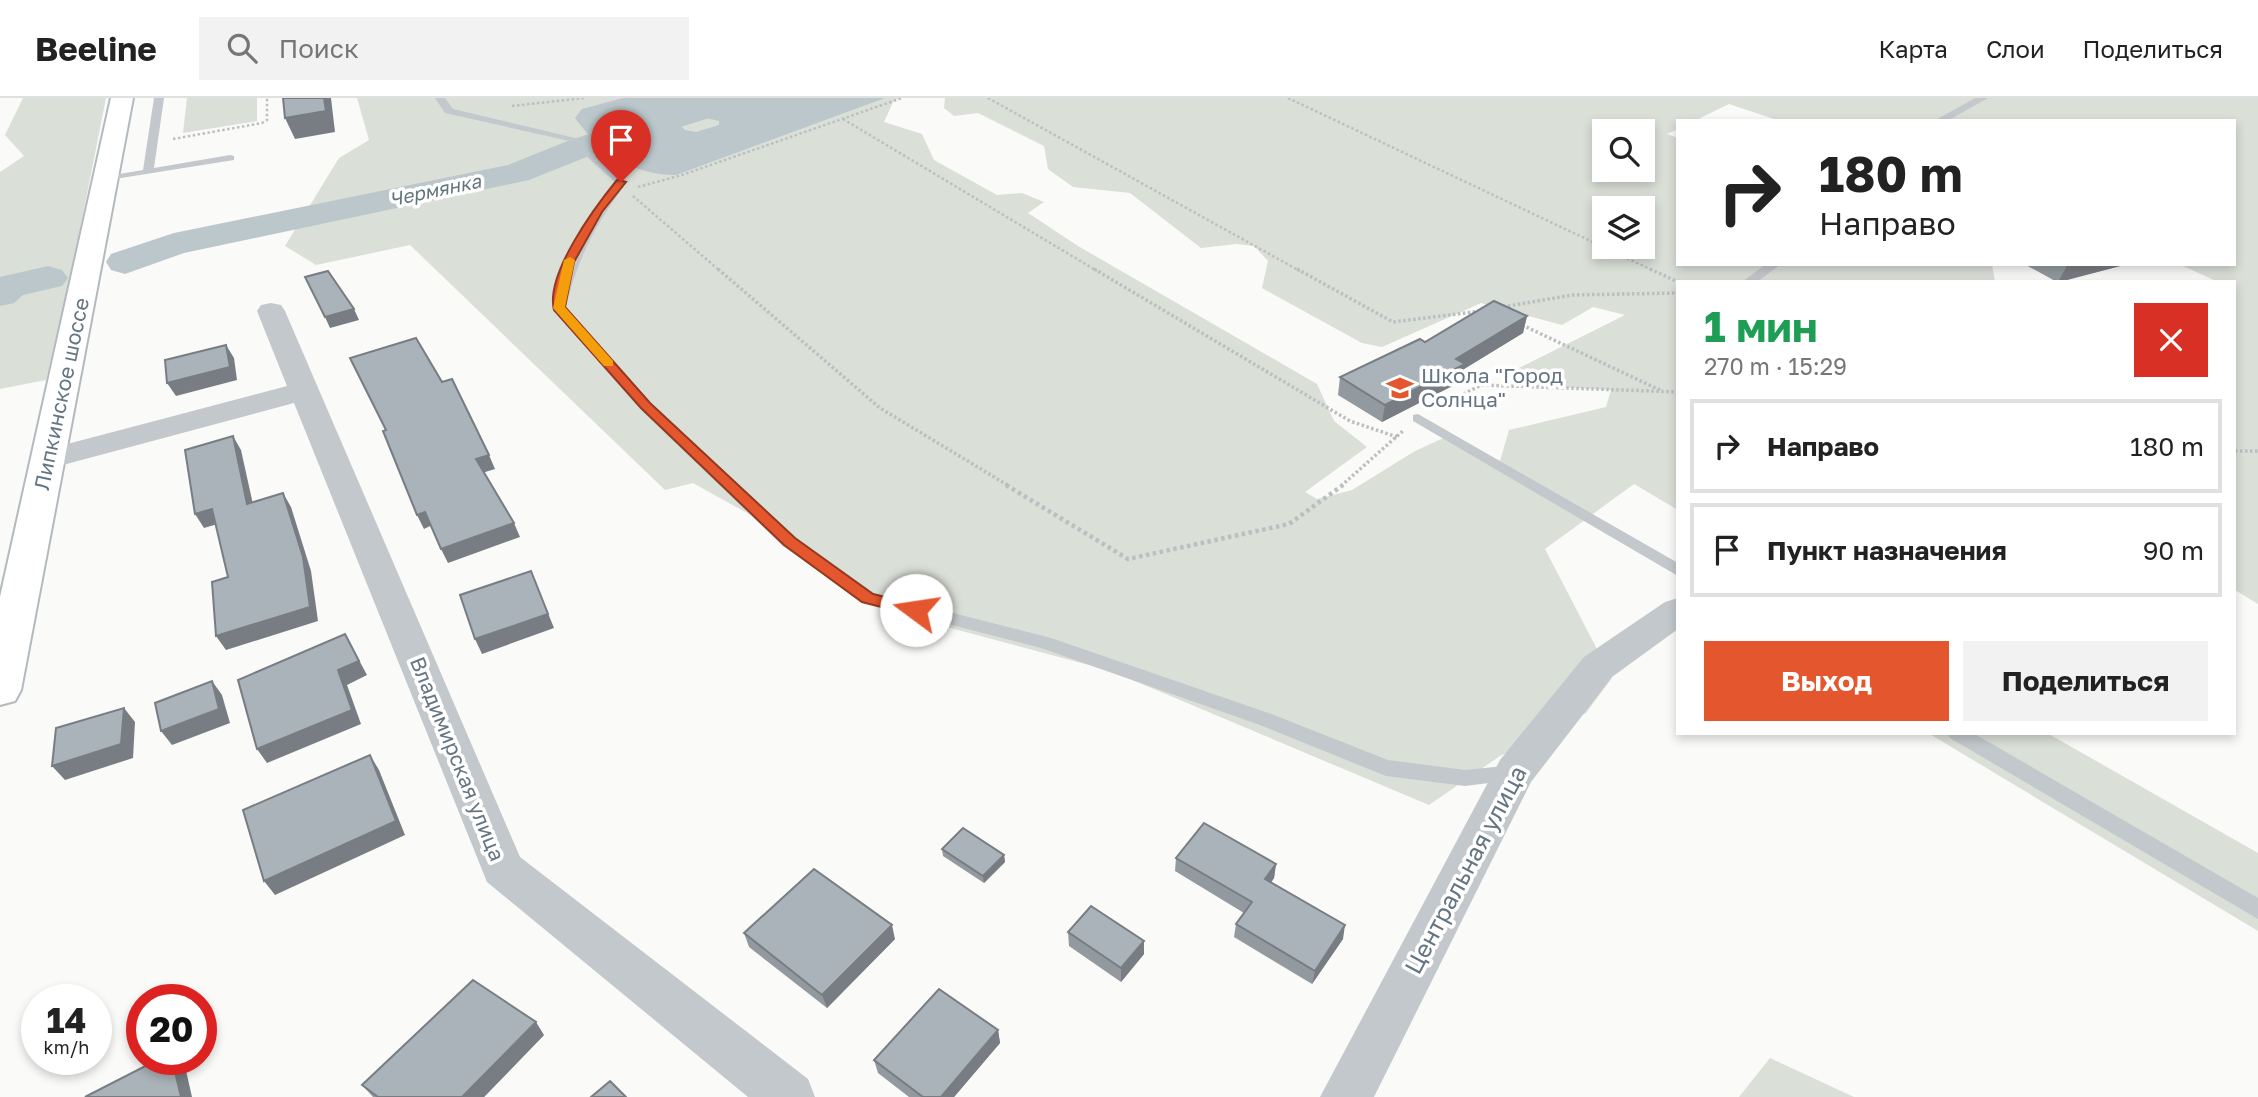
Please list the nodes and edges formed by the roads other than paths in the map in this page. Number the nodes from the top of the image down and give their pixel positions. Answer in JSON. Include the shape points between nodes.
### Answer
{"nodes":[{"id":1,"x":122,"y":98,"type":"edge"},
{"id":2,"x":159,"y":98,"type":"edge"},
{"id":3,"x":440,"y":98,"type":"edge"},
{"id":4,"x":1983,"y":98,"type":"edge"},
{"id":5,"x":1943,"y":119,"type":"edge"},
{"id":6,"x":574,"y":139,"type":"dead end"},
{"id":7,"x":590,"y":154,"type":"dead end"},
{"id":8,"x":229,"y":158,"type":"dead end"},
{"id":9,"x":148,"y":172,"type":"junction"},
{"id":10,"x":106,"y":179,"type":"junction"},
{"id":11,"x":1772,"y":266,"type":"edge"},
{"id":12,"x":1751,"y":280,"type":"edge"},
{"id":13,"x":271,"y":311,"type":"dead end"},
{"id":14,"x":304,"y":391,"type":"junction"},
{"id":15,"x":1418,"y":418,"type":"road end"},
{"id":16,"x":48,"y":459,"type":"junction"},
{"id":17,"x":1676,"y":569,"type":"edge"},
{"id":18,"x":1676,"y":612,"type":"edge"},
{"id":19,"x":0,"y":690,"type":"edge"},
{"id":20,"x":1961,"y":735,"type":"edge"},
{"id":21,"x":1515,"y":772,"type":"junction"},
{"id":22,"x":2258,"y":909,"type":"edge"},
{"id":23,"x":789,"y":1097,"type":"edge"},
{"id":24,"x":1346,"y":1097,"type":"edge"}],
"edges":[{"from":1,"to":10,"type":"street","name":"Липкинское шоссе"},
{"from":2,"to":9,"type":"lane"},
{"from":3,"to":6,"type":"lane","via":[[449,111]]},
{"from":4,"to":5,"type":"lane"},
{"from":7,"to":21,"type":"lane","via":[[621,182],[569,262],[559,308],[645,405],[780,533],[868,598],[1045,643],[1267,720],[1386,768],[1465,778]]},
{"from":8,"to":9,"type":"lane"},
{"from":9,"to":10,"type":"lane"},
{"from":10,"to":16,"type":"street","name":"Липкинское шоссе"},
{"from":11,"to":12,"type":"lane"},
{"from":13,"to":14,"type":"street","name":"Владимирская улица"},
{"from":14,"to":16,"type":"street"},
{"from":14,"to":23,"type":"street","name":"Владимирская улица","via":[[503,869]]},
{"from":15,"to":17,"type":"lane"},
{"from":16,"to":19,"type":"street","name":"Липкинское шоссе"},
{"from":18,"to":21,"type":"street","name":"Центральная улица","via":[[1598,667]]},
{"from":20,"to":22,"type":"lane"},
{"from":21,"to":24,"type":"street","name":"Центральная улица"}]}
